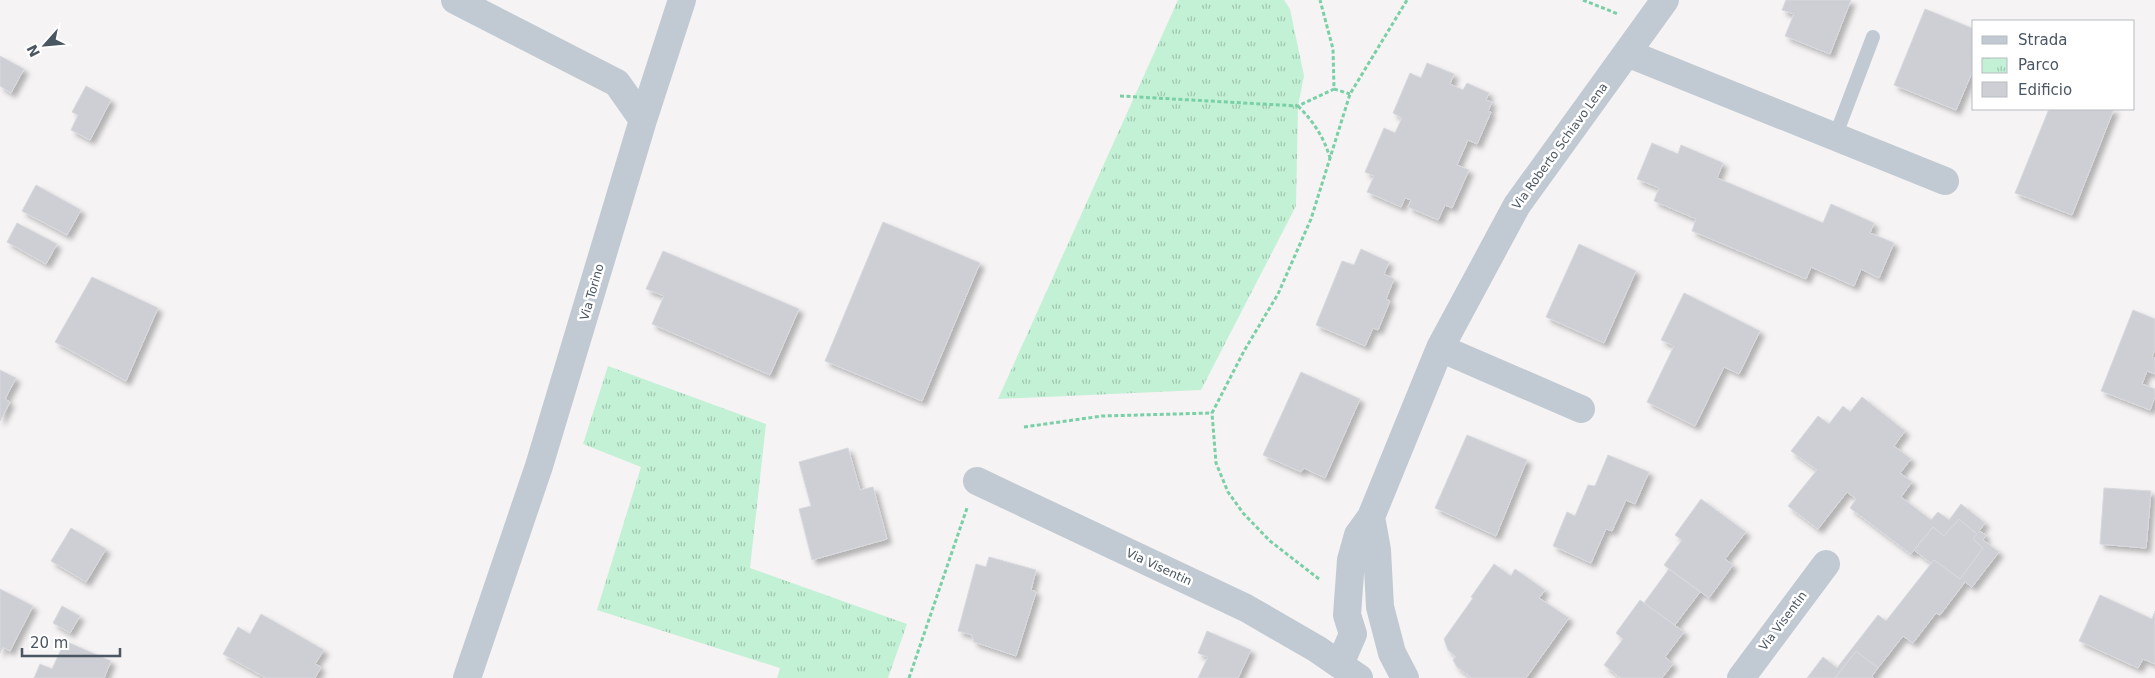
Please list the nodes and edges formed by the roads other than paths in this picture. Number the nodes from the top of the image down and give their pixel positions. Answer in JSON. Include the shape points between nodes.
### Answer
{"nodes":[{"id":1,"x":455,"y":0,"type":"edge"},
{"id":2,"x":682,"y":0,"type":"edge"},
{"id":3,"x":1665,"y":0,"type":"edge"},
{"id":4,"x":1873,"y":37,"type":"dead end"},
{"id":5,"x":1627,"y":53,"type":"junction"},
{"id":6,"x":643,"y":120,"type":"junction"},
{"id":7,"x":1835,"y":137,"type":"junction"},
{"id":8,"x":1945,"y":181,"type":"dead end"},
{"id":9,"x":1440,"y":348,"type":"junction"},
{"id":10,"x":1581,"y":409,"type":"dead end"},
{"id":11,"x":974,"y":490,"type":"road end"},
{"id":12,"x":1371,"y":517,"type":"junction"},
{"id":13,"x":1826,"y":564,"type":"dead end"},
{"id":14,"x":1380,"y":607,"type":"junction"},
{"id":15,"x":1335,"y":666,"type":"edge"},
{"id":16,"x":467,"y":678,"type":"edge"},
{"id":17,"x":1405,"y":678,"type":"edge"},
{"id":18,"x":1741,"y":678,"type":"edge"}],
"edges":[{"from":1,"to":6,"type":"street","via":[[617,83]]},
{"from":2,"to":6,"type":"street","name":"Via Torino"},
{"from":3,"to":5,"type":"street","name":"Via Roberto Schiavo Lena"},
{"from":4,"to":7,"type":"lane"},
{"from":5,"to":7,"type":"street"},
{"from":5,"to":9,"type":"street","name":"Via Roberto Schiavo Lena","via":[[1517,205]]},
{"from":6,"to":16,"type":"street","name":"Via Torino","via":[[539,466]]},
{"from":7,"to":8,"type":"street"},
{"from":9,"to":10,"type":"street"},
{"from":9,"to":12,"type":"street","name":"Via Roberto Schiavo Lena"},
{"from":11,"to":15,"type":"street","name":"Via Visentin","via":[[1246,608]]},
{"from":12,"to":14,"type":"street","via":[[1377,550]]},
{"from":12,"to":15,"type":"street","name":"Via Roberto Schiavo Lena","via":[[1358,535],[1351,560],[1347,615],[1332,642]]},
{"from":13,"to":18,"type":"street","name":"Via Visentin"},
{"from":14,"to":15,"type":"street","via":[[1371,640]]},
{"from":14,"to":17,"type":"street","via":[[1392,654]]}]}
